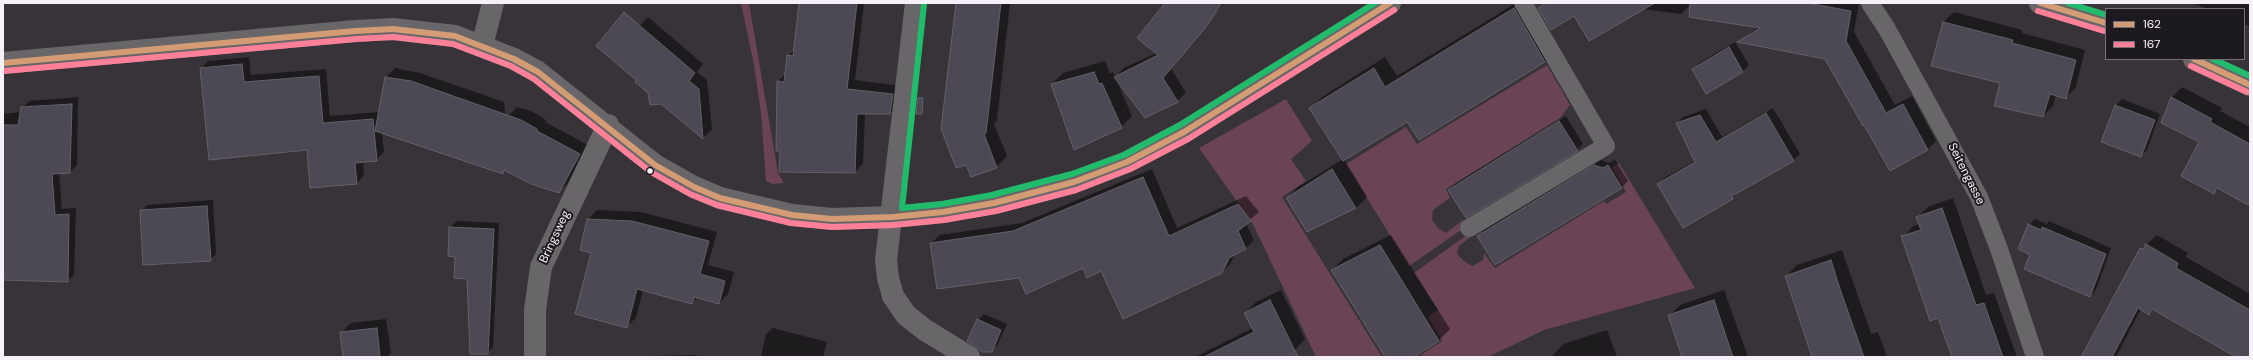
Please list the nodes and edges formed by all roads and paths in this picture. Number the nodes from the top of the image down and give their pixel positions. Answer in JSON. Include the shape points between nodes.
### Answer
{"nodes":[{"id":1,"x":493,"y":3,"type":"edge"},
{"id":2,"x":916,"y":3,"type":"edge"},
{"id":3,"x":1390,"y":3,"type":"edge"},
{"id":4,"x":1523,"y":3,"type":"edge"},
{"id":5,"x":1870,"y":3,"type":"edge"},
{"id":6,"x":2040,"y":3,"type":"edge"},
{"id":7,"x":2105,"y":23,"type":"edge"},
{"id":8,"x":482,"y":46,"type":"junction"},
{"id":9,"x":2196,"y":60,"type":"edge"},
{"id":10,"x":3,"y":63,"type":"edge"},
{"id":11,"x":2250,"y":85,"type":"edge"},
{"id":12,"x":608,"y":125,"type":"junction"},
{"id":13,"x":893,"y":217,"type":"junction"},
{"id":14,"x":1469,"y":228,"type":"dead end"},
{"id":15,"x":535,"y":357,"type":"edge"},
{"id":16,"x":969,"y":357,"type":"edge"},
{"id":17,"x":2035,"y":357,"type":"edge"}],
"edges":[{"from":1,"to":8,"type":"street"},
{"from":2,"to":13,"type":"street"},
{"from":3,"to":13,"type":"street","via":[[1184,132],[1127,162],[1074,182],[994,204]]},
{"from":4,"to":14,"type":"lane","via":[[1606,146]]},
{"from":5,"to":17,"type":"lane","name":"Seitengasse","via":[[1887,29],[1979,197]]},
{"from":6,"to":7,"type":"street"},
{"from":8,"to":10,"type":"street","via":[[455,36],[393,29]]},
{"from":8,"to":12,"type":"street","via":[[538,72]]},
{"from":9,"to":11,"type":"street"},
{"from":12,"to":13,"type":"street","via":[[656,165],[694,188],[720,198],[798,216],[832,219]]},
{"from":12,"to":15,"type":"street","name":"Bringsweg","via":[[541,267],[535,310]]},
{"from":13,"to":16,"type":"street","via":[[886,260],[893,296],[906,315]]}]}
